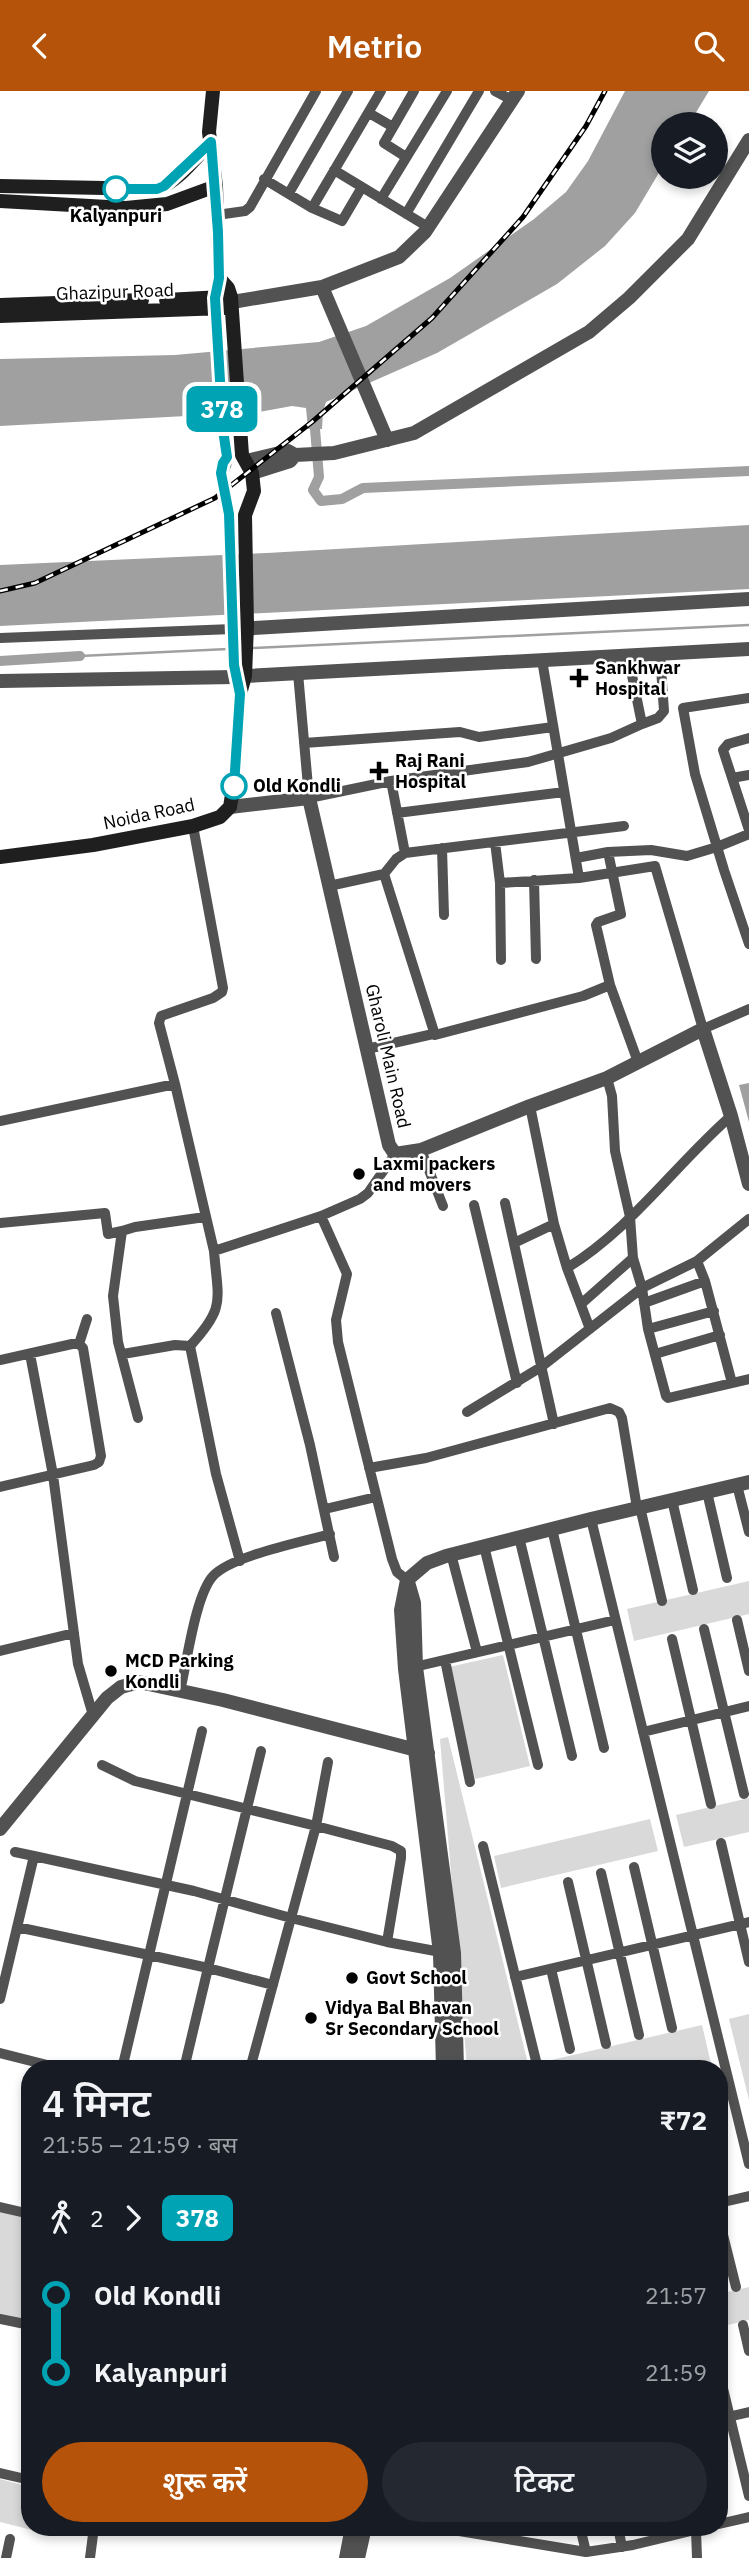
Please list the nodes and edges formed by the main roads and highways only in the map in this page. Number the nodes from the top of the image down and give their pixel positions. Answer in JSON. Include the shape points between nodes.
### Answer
{"nodes":[{"id":1,"x":213,"y":91,"type":"edge"},
{"id":2,"x":211,"y":142,"type":"junction"},
{"id":3,"x":216,"y":185,"type":"junction"},
{"id":4,"x":0,"y":186,"type":"edge"},
{"id":5,"x":164,"y":186,"type":"junction"},
{"id":6,"x":0,"y":201,"type":"edge"},
{"id":7,"x":167,"y":204,"type":"junction"},
{"id":8,"x":219,"y":278,"type":"junction"},
{"id":9,"x":0,"y":305,"type":"edge"},
{"id":10,"x":232,"y":306,"type":"junction"},
{"id":11,"x":216,"y":309,"type":"junction"},
{"id":12,"x":0,"y":316,"type":"edge"},
{"id":13,"x":227,"y":457,"type":"junction"},
{"id":14,"x":247,"y":463,"type":"junction"},
{"id":15,"x":226,"y":499,"type":"junction"},
{"id":16,"x":248,"y":504,"type":"junction"},
{"id":17,"x":237,"y":548,"type":"junction"},
{"id":18,"x":0,"y":857,"type":"edge"}],
"edges":[{"from":1,"to":2,"type":"main road"},
{"from":2,"to":3,"type":"main road"},
{"from":2,"to":5,"type":"main road"},
{"from":3,"to":7,"type":"main road"},
{"from":3,"to":8,"type":"main road"},
{"from":4,"to":5,"type":"main road","via":[[129,190]]},
{"from":5,"to":7,"type":"main road"},
{"from":6,"to":7,"type":"main road","via":[[121,208]]},
{"from":8,"to":10,"type":"main road","via":[[228,288]]},
{"from":8,"to":11,"type":"main road"},
{"from":9,"to":11,"type":"main road","name":"Ghazipur Road"},
{"from":10,"to":11,"type":"main road","name":"Ghazipur Road"},
{"from":10,"to":14,"type":"main road","via":[[239,428]]},
{"from":11,"to":12,"type":"main road","name":"Ghazipur Road"},
{"from":11,"to":13,"type":"main road"},
{"from":13,"to":14,"type":"main road"},
{"from":13,"to":15,"type":"main road","via":[[221,473]]},
{"from":14,"to":16,"type":"main road","via":[[254,491]]},
{"from":15,"to":16,"type":"main road","via":[[239,508]]},
{"from":15,"to":17,"type":"main road"},
{"from":16,"to":17,"type":"main road"},
{"from":17,"to":18,"type":"main road","name":"Noida Road","via":[[240,694],[230,807],[220,817],[193,826]]}]}
